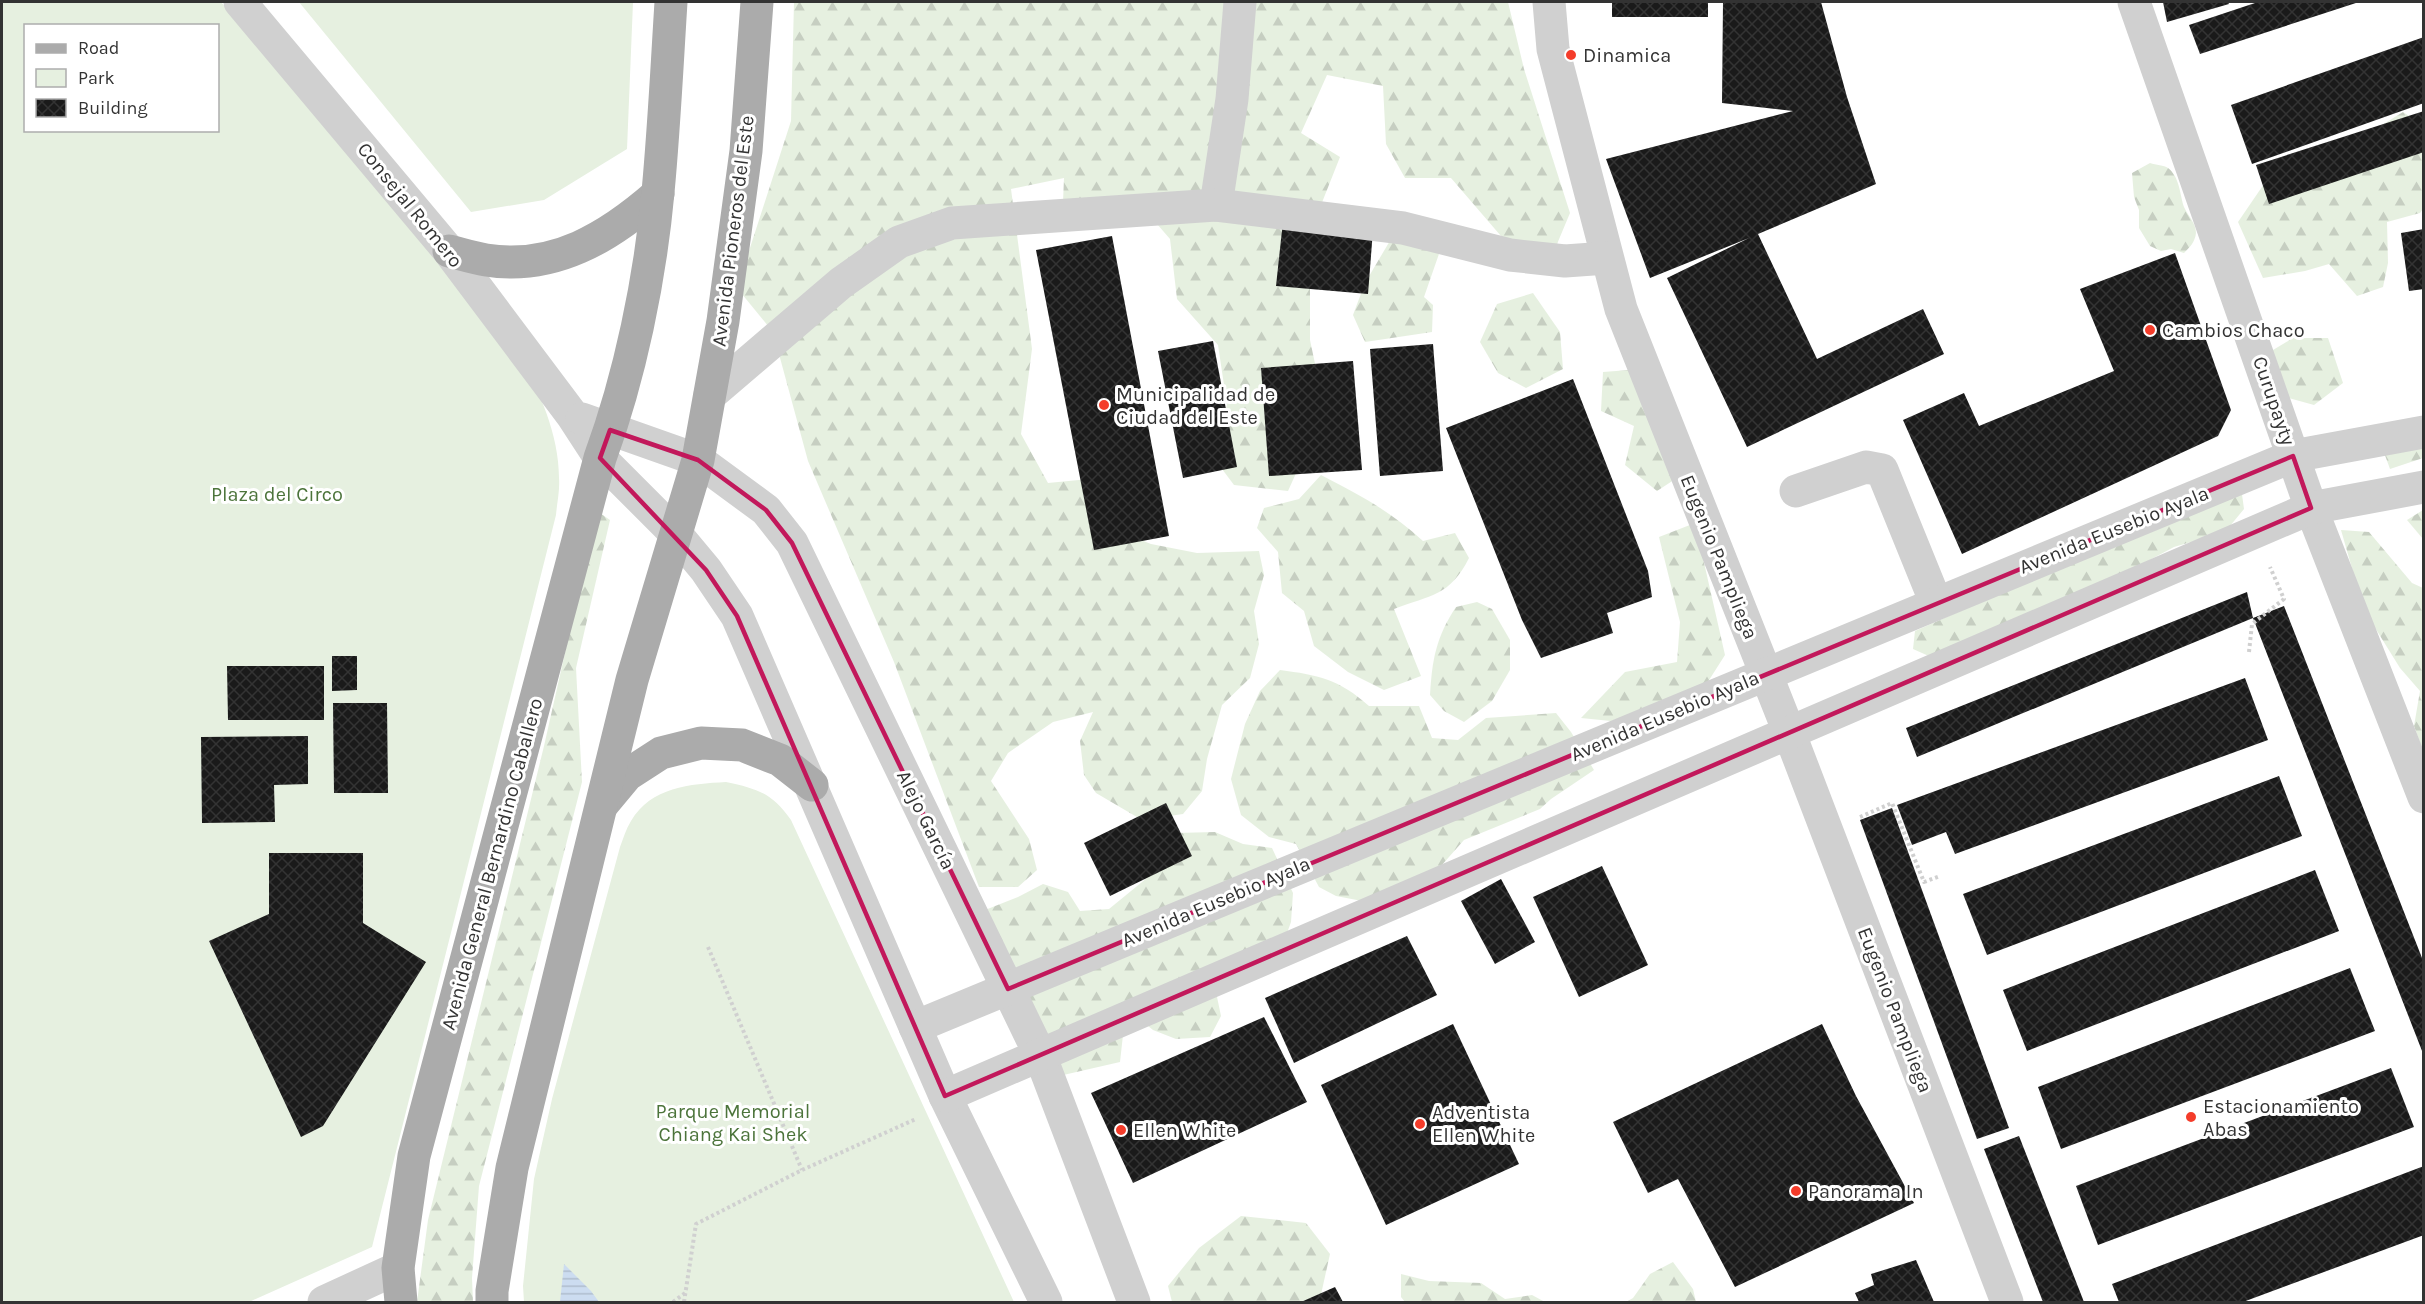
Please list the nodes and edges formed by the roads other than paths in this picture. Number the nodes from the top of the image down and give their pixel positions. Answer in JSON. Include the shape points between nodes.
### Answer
{"nodes":[{"id":1,"x":240,"y":2,"type":"edge"},
{"id":2,"x":671,"y":2,"type":"edge"},
{"id":3,"x":757,"y":2,"type":"edge"},
{"id":4,"x":1240,"y":2,"type":"edge"},
{"id":5,"x":1550,"y":2,"type":"edge"},
{"id":6,"x":2134,"y":2,"type":"edge"},
{"id":7,"x":658,"y":194,"type":"junction"},
{"id":8,"x":1216,"y":205,"type":"junction"},
{"id":9,"x":449,"y":251,"type":"junction"},
{"id":10,"x":1607,"y":258,"type":"junction"},
{"id":11,"x":710,"y":395,"type":"junction"},
{"id":12,"x":2424,"y":432,"type":"edge"},
{"id":13,"x":605,"y":444,"type":"junction"},
{"id":14,"x":2293,"y":456,"type":"junction"},
{"id":15,"x":698,"y":460,"type":"junction"},
{"id":16,"x":2424,"y":487,"type":"edge"},
{"id":17,"x":1796,"y":491,"type":"dead end"},
{"id":18,"x":2311,"y":508,"type":"junction"},
{"id":19,"x":676,"y":534,"type":"junction"},
{"id":20,"x":1936,"y":603,"type":"junction"},
{"id":21,"x":1766,"y":674,"type":"junction"},
{"id":22,"x":1789,"y":732,"type":"junction"},
{"id":23,"x":812,"y":785,"type":"junction"},
{"id":24,"x":2424,"y":797,"type":"edge"},
{"id":25,"x":601,"y":806,"type":"junction"},
{"id":26,"x":1008,"y":988,"type":"junction"},
{"id":27,"x":915,"y":1027,"type":"junction"},
{"id":28,"x":1040,"y":1055,"type":"junction"},
{"id":29,"x":947,"y":1100,"type":"junction"},
{"id":30,"x":398,"y":1268,"type":"junction"},
{"id":31,"x":324,"y":1302,"type":"edge"},
{"id":32,"x":401,"y":1302,"type":"edge"},
{"id":33,"x":492,"y":1302,"type":"edge"},
{"id":34,"x":1046,"y":1302,"type":"edge"},
{"id":35,"x":1134,"y":1302,"type":"edge"},
{"id":36,"x":2007,"y":1302,"type":"edge"}],
"edges":[{"from":1,"to":9,"type":"street","name":"Consejal Romero"},
{"from":2,"to":7,"type":"main road"},
{"from":3,"to":11,"type":"main road","name":"Avenida Pioneros del Este","via":[[746,150]]},
{"from":4,"to":8,"type":"street","via":[[1232,99]]},
{"from":5,"to":10,"type":"street","name":"Eugenio Pampliega","via":[[1553,49]]},
{"from":6,"to":14,"type":"street","name":"Curupayty"},
{"from":7,"to":9,"type":"main road","via":[[601,238],[564,254],[526,261],[487,260]]},
{"from":7,"to":13,"type":"main road","via":[[641,307]]},
{"from":8,"to":10,"type":"street","via":[[1403,228],[1510,255],[1565,261]]},
{"from":8,"to":11,"type":"street","via":[[952,223],[899,242],[841,283]]},
{"from":9,"to":13,"type":"street","name":"Consejal Romero","via":[[572,415]]},
{"from":10,"to":21,"type":"street","name":"Eugenio Pampliega","via":[[1621,309]]},
{"from":11,"to":15,"type":"main road","name":"Avenida Pioneros del Este"},
{"from":12,"to":14,"type":"street","name":"Avenida Eusebio Ayala"},
{"from":13,"to":15,"type":"street","name":"Alejo García"},
{"from":13,"to":19,"type":"street"},
{"from":13,"to":30,"type":"main road","name":"Avenida General Bernardino Caballero","via":[[414,1156]]},
{"from":14,"to":18,"type":"street","name":"Curupayty"},
{"from":14,"to":20,"type":"street","name":"Avenida Eusebio Ayala"},
{"from":15,"to":19,"type":"main road"},
{"from":15,"to":26,"type":"street","name":"Alejo García","via":[[766,510],[792,543]]},
{"from":16,"to":18,"type":"street"},
{"from":17,"to":20,"type":"street","via":[[1866,468],[1882,470]]},
{"from":18,"to":22,"type":"street"},
{"from":18,"to":24,"type":"street","name":"Curupayty"},
{"from":19,"to":23,"type":"street","via":[[737,616]]},
{"from":19,"to":25,"type":"main road","via":[[632,680]]},
{"from":20,"to":21,"type":"street","name":"Avenida Eusebio Ayala"},
{"from":21,"to":22,"type":"street","name":"Eugenio Pampliega"},
{"from":21,"to":26,"type":"street","name":"Avenida Eusebio Ayala"},
{"from":22,"to":28,"type":"street"},
{"from":22,"to":36,"type":"street","name":"Eugenio Pampliega"},
{"from":23,"to":25,"type":"main road","via":[[780,760],[742,745],[701,742],[661,753],[627,775]]},
{"from":23,"to":27,"type":"street"},
{"from":25,"to":33,"type":"main road","via":[[512,1168]]},
{"from":26,"to":27,"type":"street","name":"Avenida Eusebio Ayala"},
{"from":26,"to":28,"type":"street","name":"Alejo García"},
{"from":27,"to":29,"type":"street"},
{"from":28,"to":29,"type":"street"},
{"from":28,"to":35,"type":"street","name":"Alejo García"},
{"from":29,"to":34,"type":"street"},
{"from":30,"to":31,"type":"street"},
{"from":30,"to":32,"type":"main road","name":"Avenida General Bernardino Caballero"}]}
